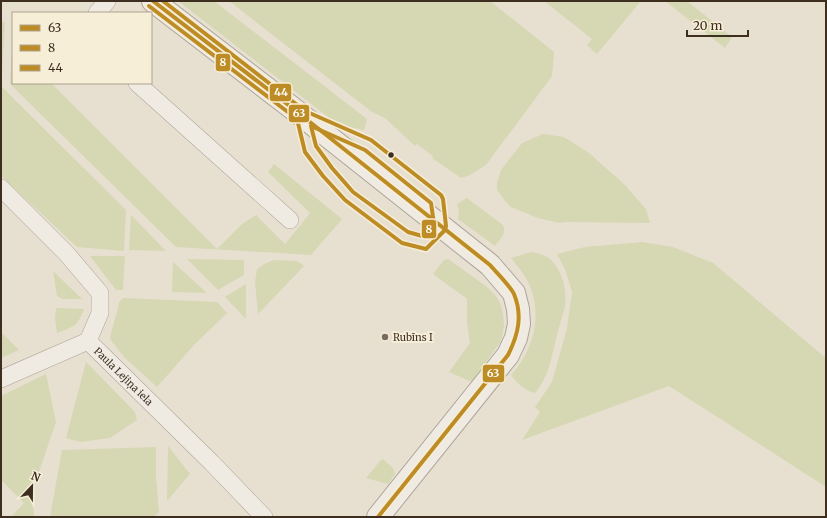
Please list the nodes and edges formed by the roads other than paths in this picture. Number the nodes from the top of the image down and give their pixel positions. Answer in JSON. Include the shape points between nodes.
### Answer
{"nodes":[{"id":1,"x":107,"y":1,"type":"edge"},
{"id":2,"x":153,"y":1,"type":"edge"},
{"id":3,"x":98,"y":12,"type":"edge"},
{"id":4,"x":138,"y":84,"type":"edge"},
{"id":5,"x":1,"y":188,"type":"edge"},
{"id":6,"x":290,"y":220,"type":"dead end"},
{"id":7,"x":88,"y":341,"type":"junction"},
{"id":8,"x":1,"y":378,"type":"edge"},
{"id":9,"x":264,"y":517,"type":"edge"},
{"id":10,"x":378,"y":517,"type":"edge"}],
"edges":[{"from":1,"to":3,"type":"street"},
{"from":2,"to":10,"type":"street","via":[[490,265],[514,293],[520,324],[508,356]]},
{"from":4,"to":6,"type":"street"},
{"from":5,"to":7,"type":"street","name":"Paula Lejiņa iela","via":[[66,253],[100,293],[100,313]]},
{"from":7,"to":8,"type":"street"},
{"from":7,"to":9,"type":"street","name":"Paula Lejiņa iela"}]}
